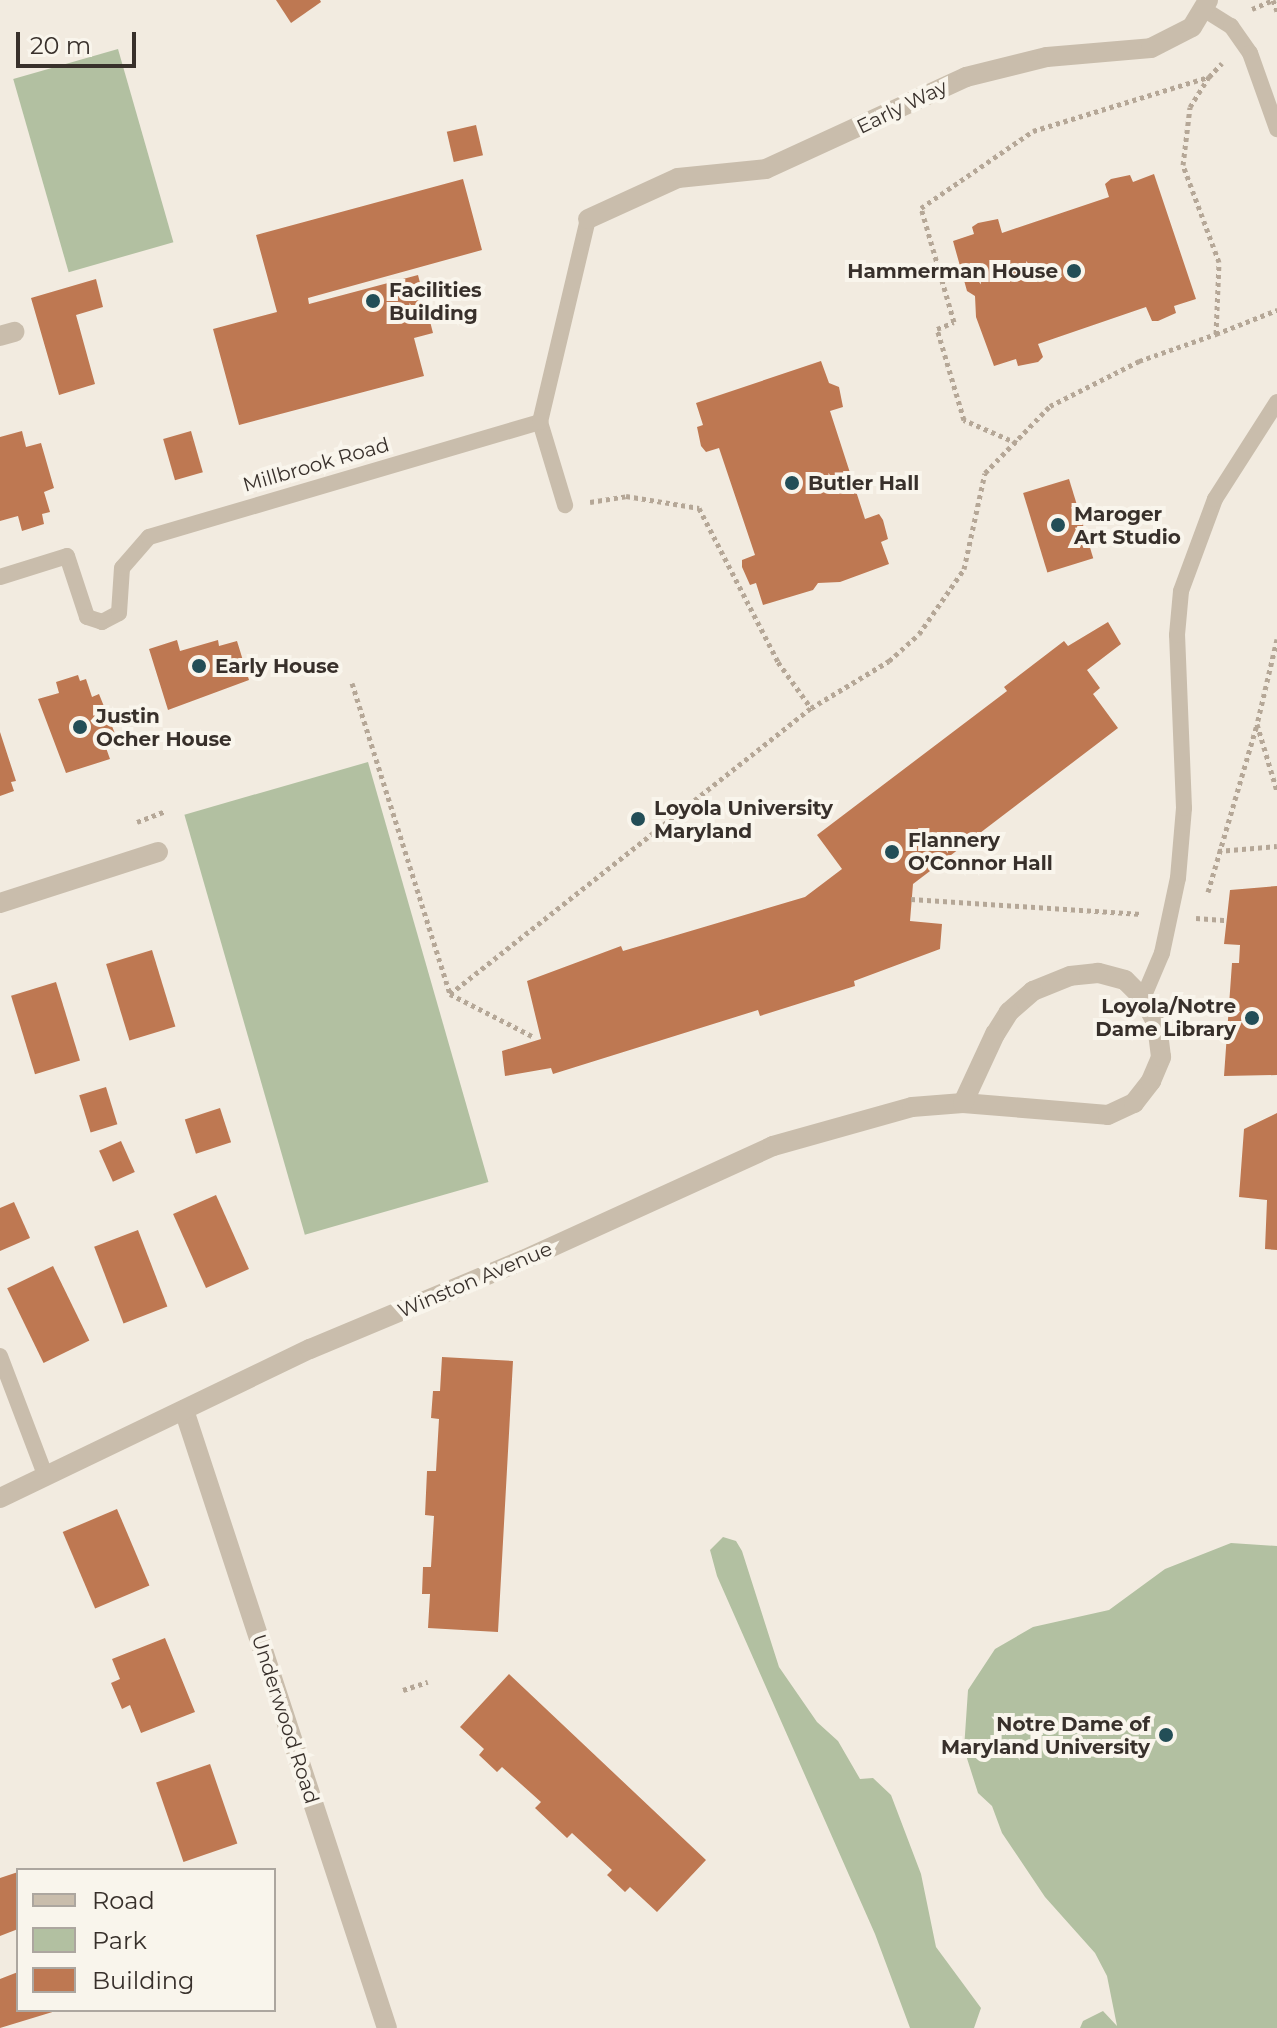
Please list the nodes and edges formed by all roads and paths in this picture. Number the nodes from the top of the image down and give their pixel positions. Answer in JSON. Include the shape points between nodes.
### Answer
{"nodes":[{"id":1,"x":1273,"y":0,"type":"edge"},
{"id":2,"x":1206,"y":5,"type":"edge"},
{"id":3,"x":1277,"y":11,"type":"edge"},
{"id":4,"x":1209,"y":77,"type":"dead end"},
{"id":5,"x":1176,"y":86,"type":"dead end"},
{"id":6,"x":1277,"y":129,"type":"edge"},
{"id":7,"x":588,"y":219,"type":"joint"},
{"id":8,"x":1277,"y":310,"type":"edge"},
{"id":9,"x":1216,"y":334,"type":"junction"},
{"id":10,"x":1277,"y":402,"type":"edge"},
{"id":11,"x":540,"y":422,"type":"junction"},
{"id":12,"x":1017,"y":443,"type":"junction"},
{"id":13,"x":565,"y":505,"type":"joint"},
{"id":14,"x":0,"y":577,"type":"edge"},
{"id":15,"x":1277,"y":639,"type":"edge"},
{"id":16,"x":352,"y":683,"type":"dead end"},
{"id":17,"x":811,"y":708,"type":"junction"},
{"id":18,"x":1257,"y":724,"type":"junction"},
{"id":19,"x":1277,"y":791,"type":"edge"},
{"id":20,"x":166,"y":811,"type":"dead end"},
{"id":21,"x":137,"y":822,"type":"dead end"},
{"id":22,"x":1277,"y":846,"type":"edge"},
{"id":23,"x":1218,"y":851,"type":"junction"},
{"id":24,"x":158,"y":852,"type":"dead end"},
{"id":25,"x":911,"y":899,"type":"dead end"},
{"id":26,"x":0,"y":903,"type":"edge"},
{"id":27,"x":1142,"y":914,"type":"dead end"},
{"id":28,"x":1201,"y":919,"type":"dead end"},
{"id":29,"x":450,"y":994,"type":"junction"},
{"id":30,"x":1143,"y":998,"type":"junction"},
{"id":31,"x":532,"y":1036,"type":"dead end"},
{"id":32,"x":963,"y":1103,"type":"junction"},
{"id":33,"x":0,"y":1356,"type":"edge"},
{"id":34,"x":184,"y":1410,"type":"junction"},
{"id":35,"x":46,"y":1477,"type":"junction"},
{"id":36,"x":0,"y":1498,"type":"edge"},
{"id":37,"x":428,"y":1682,"type":"dead end"},
{"id":38,"x":403,"y":1690,"type":"dead end"},
{"id":39,"x":387,"y":2028,"type":"edge"}],
"edges":[{"from":1,"to":3,"type":"path"},
{"from":2,"to":6,"type":"lane","via":[[1231,26],[1250,53]]},
{"from":2,"to":7,"type":"street","name":"Early Way","via":[[1192,27],[1151,48],[1047,57],[966,77],[766,169],[678,178]]},
{"from":4,"to":9,"type":"path","via":[[1190,107],[1183,165],[1219,262]]},
{"from":5,"to":12,"type":"path","via":[[1033,131],[921,208],[954,322],[937,329],[964,420]]},
{"from":7,"to":11,"type":"lane"},
{"from":8,"to":9,"type":"path"},
{"from":9,"to":12,"type":"path","via":[[1074,390],[1050,406]]},
{"from":10,"to":30,"type":"lane","via":[[1215,499],[1181,591],[1177,635],[1184,808],[1178,878],[1162,953]]},
{"from":11,"to":13,"type":"lane"},
{"from":11,"to":14,"type":"lane","name":"Millbrook Road","via":[[149,537],[122,568],[119,613],[102,622],[87,617],[67,556]]},
{"from":12,"to":17,"type":"path","via":[[985,473],[964,569],[919,634],[889,661]]},
{"from":13,"to":17,"type":"path","via":[[626,496],[699,508],[771,650]]},
{"from":15,"to":18,"type":"path"},
{"from":16,"to":29,"type":"path"},
{"from":17,"to":29,"type":"path"},
{"from":18,"to":19,"type":"path"},
{"from":18,"to":23,"type":"path"},
{"from":20,"to":21,"type":"path"},
{"from":22,"to":23,"type":"path"},
{"from":23,"to":28,"type":"path"},
{"from":24,"to":26,"type":"street"},
{"from":25,"to":27,"type":"path"},
{"from":29,"to":31,"type":"path"},
{"from":30,"to":32,"type":"street","via":[[1125,980],[1098,973],[1070,976],[1033,991],[1009,1012],[995,1034]]},
{"from":30,"to":32,"type":"street","name":"Winston Avenue","via":[[1157,1024],[1161,1057],[1134,1103],[1108,1115],[1086,1116]]},
{"from":32,"to":34,"type":"street","name":"Winston Avenue","via":[[856,1119],[773,1146]]},
{"from":33,"to":35,"type":"lane"},
{"from":34,"to":35,"type":"street","name":"Winston Avenue"},
{"from":34,"to":39,"type":"street","name":"Underwood Road"},
{"from":35,"to":36,"type":"street","name":"Winston Avenue"},
{"from":37,"to":38,"type":"path"}]}
